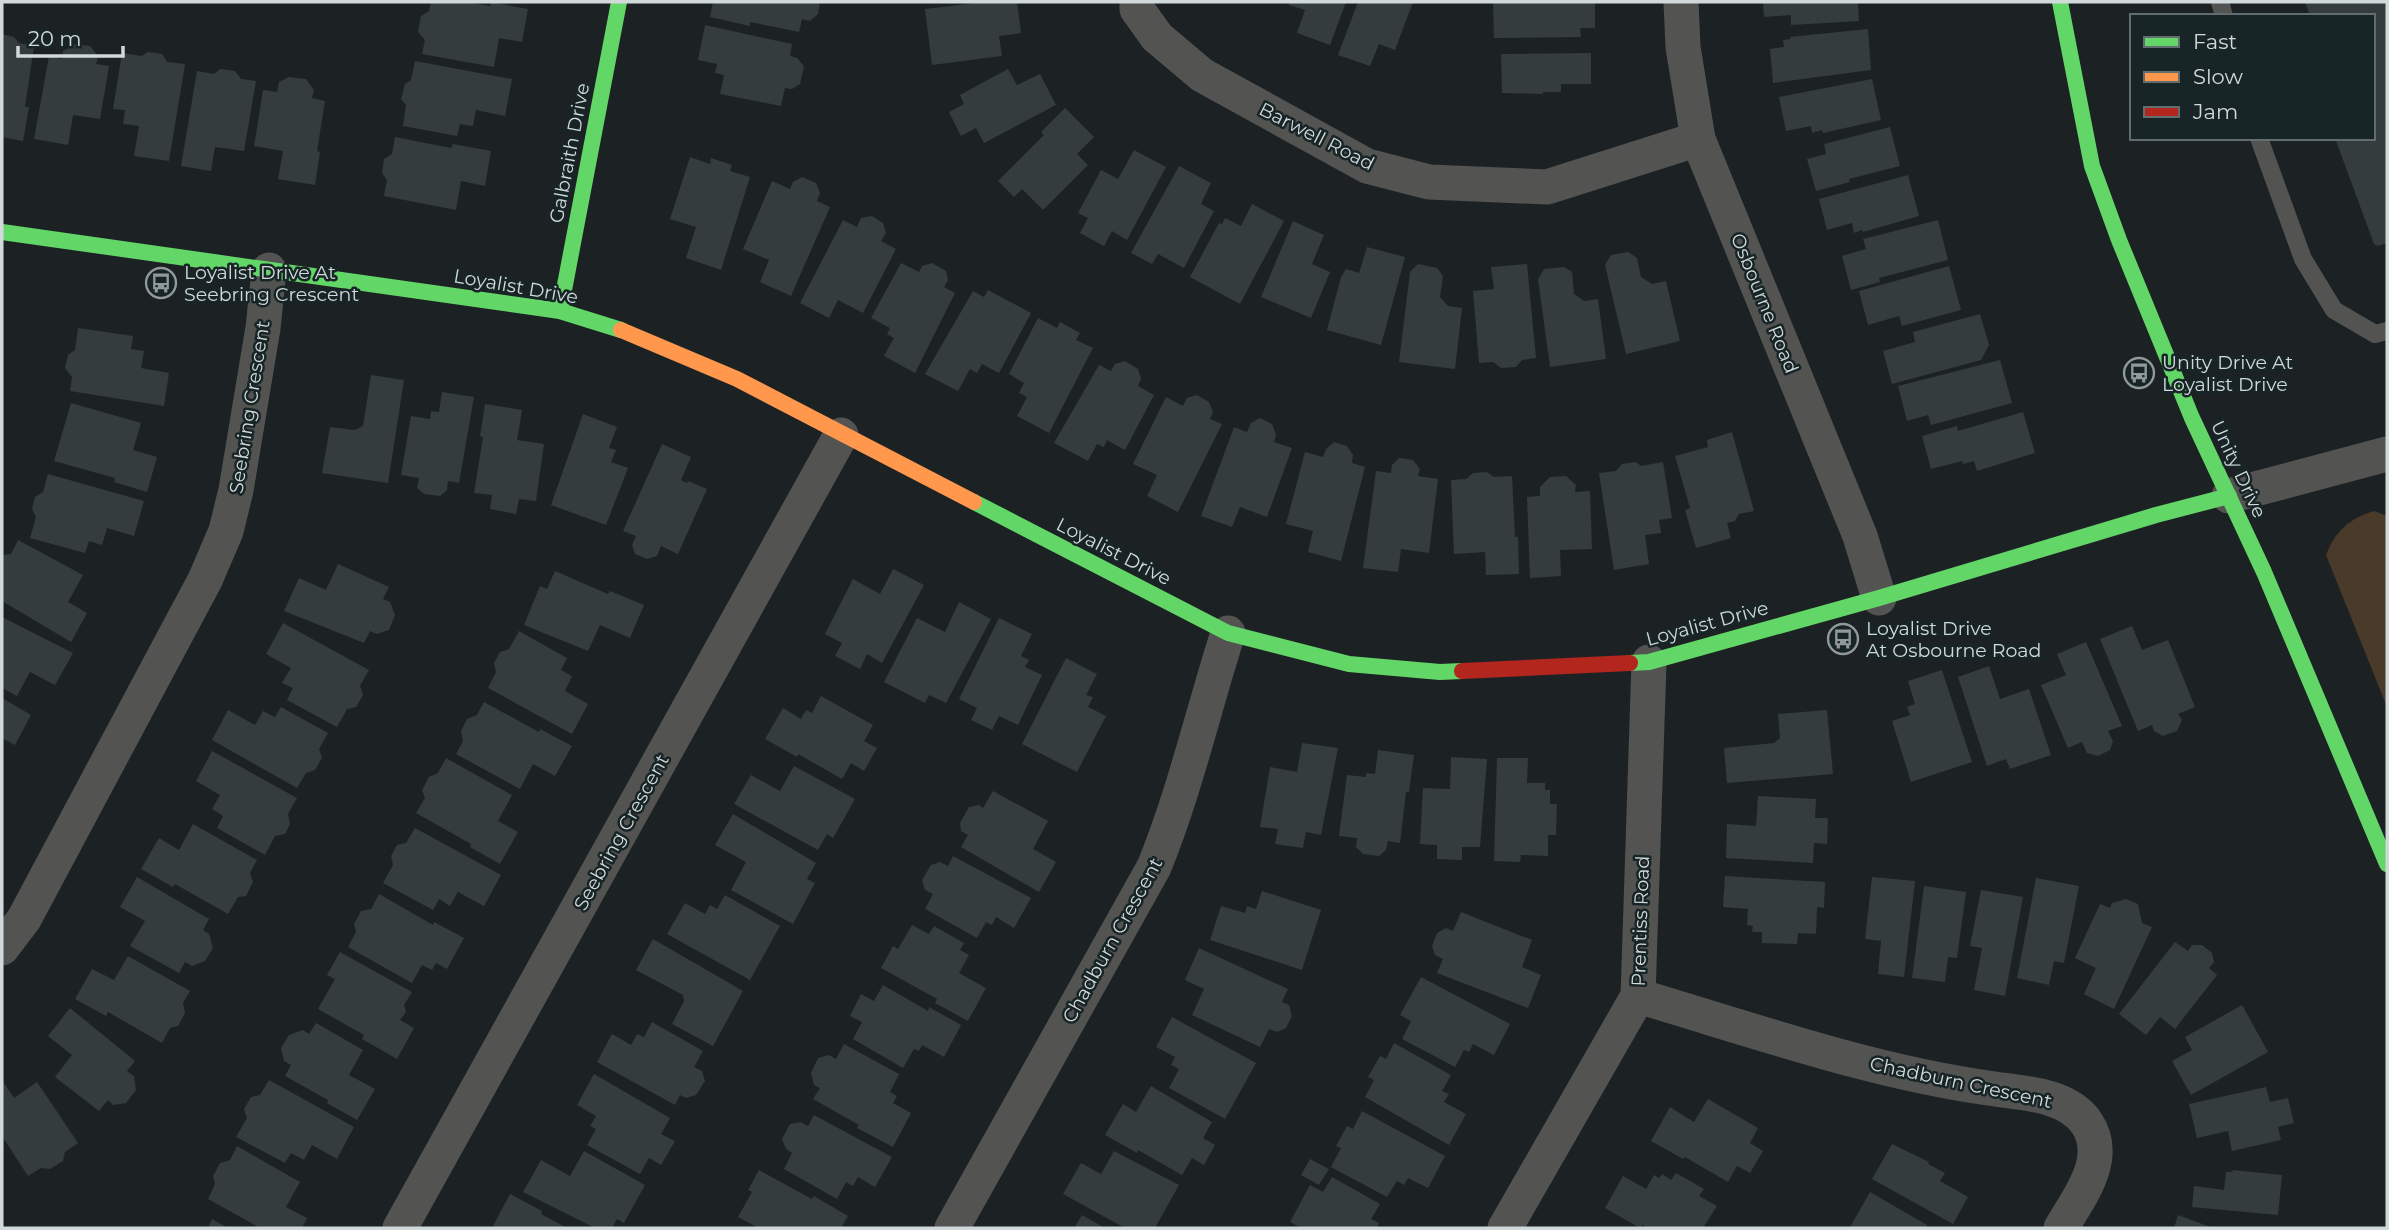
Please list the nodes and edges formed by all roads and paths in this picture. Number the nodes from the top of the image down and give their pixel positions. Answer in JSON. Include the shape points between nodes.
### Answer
{"nodes":[{"id":1,"x":619,"y":2,"type":"edge"},
{"id":2,"x":1138,"y":2,"type":"edge"},
{"id":3,"x":1681,"y":2,"type":"edge"},
{"id":4,"x":2060,"y":2,"type":"edge"},
{"id":5,"x":1698,"y":139,"type":"junction"},
{"id":6,"x":2260,"y":140,"type":"edge"},
{"id":7,"x":2,"y":232,"type":"edge"},
{"id":8,"x":269,"y":270,"type":"junction"},
{"id":9,"x":560,"y":311,"type":"junction"},
{"id":10,"x":2387,"y":331,"type":"edge"},
{"id":11,"x":841,"y":435,"type":"junction"},
{"id":12,"x":2387,"y":454,"type":"edge"},
{"id":13,"x":2229,"y":496,"type":"junction"},
{"id":14,"x":1879,"y":598,"type":"junction"},
{"id":15,"x":1228,"y":633,"type":"junction"},
{"id":16,"x":1649,"y":662,"type":"junction"},
{"id":17,"x":2387,"y":864,"type":"edge"},
{"id":18,"x":2,"y":948,"type":"edge"},
{"id":19,"x":1638,"y":996,"type":"junction"},
{"id":20,"x":400,"y":1228,"type":"edge"},
{"id":21,"x":952,"y":1228,"type":"edge"},
{"id":22,"x":1505,"y":1228,"type":"edge"},
{"id":23,"x":2061,"y":1228,"type":"edge"}],
"edges":[{"from":1,"to":9,"type":"street","name":"Galbraith Drive"},
{"from":2,"to":5,"type":"street","name":"Barwell Road","via":[[1137,9],[1157,37],[1202,75],[1367,166],[1429,182],[1547,187]]},
{"from":3,"to":5,"type":"street","name":"Osbourne Road","via":[[1683,47]]},
{"from":4,"to":13,"type":"street","name":"Unity Drive","via":[[2092,166],[2192,418]]},
{"from":5,"to":14,"type":"street","name":"Osbourne Road","via":[[1860,536]]},
{"from":6,"to":10,"type":"lane","via":[[2304,259],[2334,310],[2375,334]]},
{"from":7,"to":8,"type":"street","name":"Loyalist Drive"},
{"from":8,"to":9,"type":"street","name":"Loyalist Drive"},
{"from":8,"to":18,"type":"street","name":"Seebring Crescent","via":[[263,328],[226,531],[205,580],[24,919]]},
{"from":9,"to":11,"type":"street","name":"Loyalist Drive","via":[[618,329],[737,379]]},
{"from":11,"to":15,"type":"street","name":"Loyalist Drive"},
{"from":11,"to":20,"type":"street","name":"Seebring Crescent"},
{"from":12,"to":13,"type":"street"},
{"from":13,"to":14,"type":"street","name":"Loyalist Drive"},
{"from":13,"to":17,"type":"street","name":"Unity Drive"},
{"from":14,"to":16,"type":"street","name":"Loyalist Drive"},
{"from":15,"to":16,"type":"street","name":"Loyalist Drive","via":[[1349,664],[1440,672]]},
{"from":15,"to":21,"type":"street","name":"Chadburn Crescent","via":[[1172,823],[1154,867]]},
{"from":16,"to":19,"type":"street","name":"Prentiss Road"},
{"from":19,"to":22,"type":"street","name":"Prentiss Road"},
{"from":19,"to":23,"type":"street","name":"Chadburn Crescent","via":[[1911,1076],[2029,1093],[2064,1104],[2084,1119],[2096,1154],[2090,1178]]}]}
